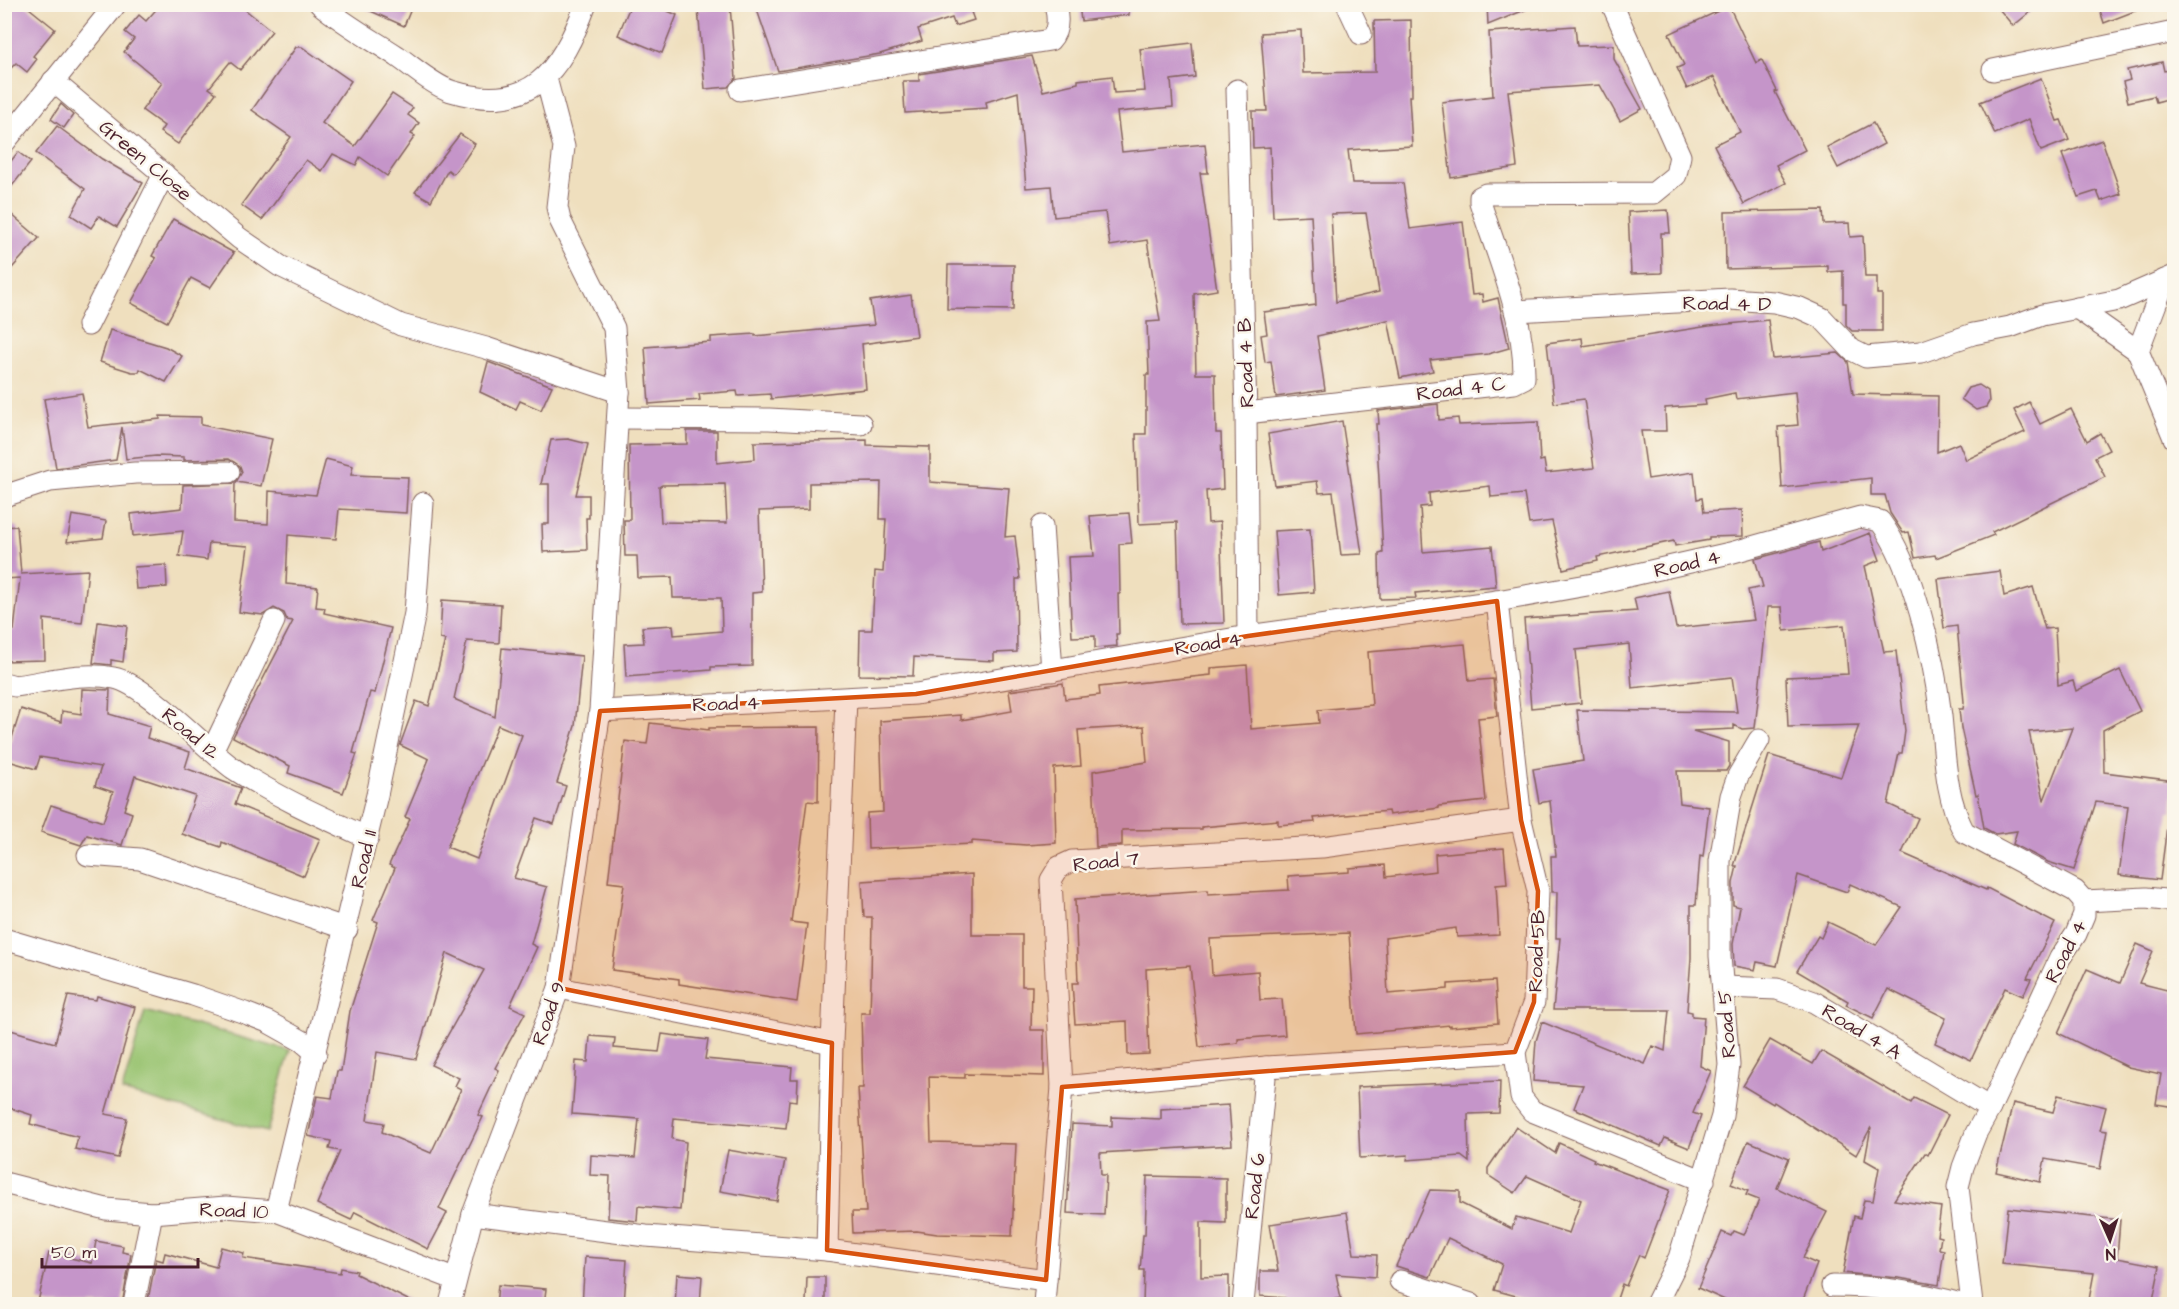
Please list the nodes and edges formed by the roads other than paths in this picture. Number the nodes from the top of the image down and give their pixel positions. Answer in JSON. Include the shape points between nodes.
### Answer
{"nodes":[{"id":1,"x":116,"y":4,"type":"edge"},
{"id":2,"x":320,"y":4,"type":"edge"},
{"id":3,"x":586,"y":4,"type":"edge"},
{"id":4,"x":1055,"y":4,"type":"edge"},
{"id":5,"x":1347,"y":4,"type":"edge"},
{"id":6,"x":1612,"y":4,"type":"edge"},
{"id":7,"x":2175,"y":32,"type":"edge"},
{"id":8,"x":1361,"y":34,"type":"dead end"},
{"id":9,"x":1993,"y":70,"type":"dead end"},
{"id":10,"x":546,"y":78,"type":"junction"},
{"id":11,"x":53,"y":81,"type":"junction"},
{"id":12,"x":740,"y":90,"type":"dead end"},
{"id":13,"x":1237,"y":90,"type":"dead end"},
{"id":14,"x":4,"y":143,"type":"edge"},
{"id":15,"x":164,"y":174,"type":"junction"},
{"id":16,"x":2170,"y":278,"type":"edge"},
{"id":17,"x":2077,"y":308,"type":"junction"},
{"id":18,"x":1515,"y":311,"type":"junction"},
{"id":19,"x":88,"y":325,"type":"dead end"},
{"id":20,"x":2138,"y":351,"type":"junction"},
{"id":21,"x":619,"y":392,"type":"junction"},
{"id":22,"x":1246,"y":413,"type":"junction"},
{"id":23,"x":618,"y":418,"type":"junction"},
{"id":24,"x":861,"y":424,"type":"dead end"},
{"id":25,"x":2175,"y":438,"type":"edge"},
{"id":26,"x":229,"y":472,"type":"dead end"},
{"id":27,"x":4,"y":496,"type":"edge"},
{"id":28,"x":423,"y":503,"type":"dead end"},
{"id":29,"x":1042,"y":526,"type":"dead end"},
{"id":30,"x":1497,"y":601,"type":"junction"},
{"id":31,"x":274,"y":621,"type":"dead end"},
{"id":32,"x":1248,"y":636,"type":"junction"},
{"id":33,"x":1052,"y":670,"type":"junction"},
{"id":34,"x":4,"y":683,"type":"edge"},
{"id":35,"x":846,"y":699,"type":"junction"},
{"id":36,"x":600,"y":711,"type":"junction"},
{"id":37,"x":1759,"y":740,"type":"dead end"},
{"id":38,"x":212,"y":751,"type":"junction"},
{"id":39,"x":1521,"y":820,"type":"junction"},
{"id":40,"x":368,"y":838,"type":"junction"},
{"id":41,"x":88,"y":855,"type":"dead end"},
{"id":42,"x":2084,"y":901,"type":"junction"},
{"id":43,"x":2175,"y":901,"type":"edge"},
{"id":44,"x":346,"y":928,"type":"junction"},
{"id":45,"x":4,"y":939,"type":"edge"},
{"id":46,"x":1723,"y":987,"type":"junction"},
{"id":47,"x":559,"y":988,"type":"junction"},
{"id":48,"x":832,"y":1043,"type":"junction"},
{"id":49,"x":1515,"y":1052,"type":"junction"},
{"id":50,"x":316,"y":1053,"type":"junction"},
{"id":51,"x":1266,"y":1067,"type":"junction"},
{"id":52,"x":1062,"y":1087,"type":"junction"},
{"id":53,"x":1990,"y":1108,"type":"junction"},
{"id":54,"x":1704,"y":1181,"type":"junction"},
{"id":55,"x":4,"y":1183,"type":"edge"},
{"id":56,"x":276,"y":1211,"type":"junction"},
{"id":57,"x":152,"y":1213,"type":"junction"},
{"id":58,"x":473,"y":1214,"type":"junction"},
{"id":59,"x":827,"y":1250,"type":"junction"},
{"id":60,"x":454,"y":1279,"type":"junction"},
{"id":61,"x":1046,"y":1280,"type":"junction"},
{"id":62,"x":1401,"y":1281,"type":"dead end"},
{"id":63,"x":1832,"y":1286,"type":"dead end"},
{"id":64,"x":134,"y":1305,"type":"edge"},
{"id":65,"x":450,"y":1305,"type":"edge"},
{"id":66,"x":1044,"y":1305,"type":"edge"},
{"id":67,"x":1243,"y":1305,"type":"edge"},
{"id":68,"x":1471,"y":1305,"type":"edge"},
{"id":69,"x":1656,"y":1305,"type":"edge"},
{"id":70,"x":1961,"y":1305,"type":"edge"},
{"id":71,"x":1972,"y":1305,"type":"edge"}],
"edges":[{"from":1,"to":11,"type":"street"},
{"from":2,"to":10,"type":"street","via":[[450,90],[494,98],[520,94]]},
{"from":3,"to":10,"type":"street","via":[[573,39]]},
{"from":4,"to":12,"type":"street","via":[[1058,16],[1050,40]]},
{"from":5,"to":8,"type":"street"},
{"from":6,"to":18,"type":"street","name":"Road 4 C","via":[[1680,156],[1676,175],[1654,193],[1480,197]]},
{"from":7,"to":9,"type":"street"},
{"from":10,"to":21,"type":"street","name":"Road 9","via":[[564,147],[557,207],[560,220],[614,328]]},
{"from":11,"to":14,"type":"street"},
{"from":11,"to":15,"type":"street","name":"Green Close"},
{"from":13,"to":22,"type":"street","name":"Road 4 B"},
{"from":15,"to":19,"type":"street"},
{"from":15,"to":21,"type":"street","name":"Green Close","via":[[239,238],[289,271],[401,325]]},
{"from":16,"to":17,"type":"street","name":"Road 4 D","via":[[2119,300]]},
{"from":16,"to":20,"type":"street"},
{"from":17,"to":18,"type":"street","name":"Road 4 D","via":[[1972,334],[1921,352],[1866,357],[1852,350],[1822,318],[1774,302],[1730,299]]},
{"from":17,"to":20,"type":"street"},
{"from":18,"to":22,"type":"street","name":"Road 4 C","via":[[1524,378],[1514,383]]},
{"from":20,"to":25,"type":"street"},
{"from":21,"to":23,"type":"street","name":"Road 9"},
{"from":22,"to":32,"type":"street","name":"Road 4 B"},
{"from":23,"to":24,"type":"street","via":[[769,418]]},
{"from":23,"to":36,"type":"street","name":"Road 9"},
{"from":26,"to":27,"type":"street","via":[[135,473],[50,481]]},
{"from":28,"to":40,"type":"street","name":"Road 11","via":[[415,613]]},
{"from":29,"to":33,"type":"street"},
{"from":30,"to":32,"type":"street","name":"Road 4"},
{"from":30,"to":39,"type":"street","name":"Road 5B"},
{"from":30,"to":42,"type":"street","name":"Road 4","via":[[1688,564],[1860,517],[1880,521],[1893,538],[1910,579],[1924,630],[1940,707],[1946,777],[1954,815],[1964,832],[2075,891]]},
{"from":31,"to":38,"type":"street"},
{"from":32,"to":33,"type":"street","name":"Road 4"},
{"from":33,"to":35,"type":"street","name":"Road 4","via":[[916,694]]},
{"from":34,"to":38,"type":"street","name":"Road 12","via":[[15,686],[77,676],[116,678],[142,692]]},
{"from":35,"to":36,"type":"street","name":"Road 4"},
{"from":35,"to":48,"type":"street"},
{"from":36,"to":47,"type":"street","name":"Road 9"},
{"from":37,"to":46,"type":"street","name":"Road 5","via":[[1731,796],[1720,861]]},
{"from":38,"to":40,"type":"street","name":"Road 12","via":[[291,803]]},
{"from":39,"to":49,"type":"street","name":"Road 5B","via":[[1538,891],[1534,1002]]},
{"from":39,"to":52,"type":"street","name":"Road 7","via":[[1322,847],[1072,861],[1059,867],[1051,880]]},
{"from":40,"to":44,"type":"street","name":"Road 11"},
{"from":41,"to":44,"type":"street","via":[[140,859]]},
{"from":42,"to":43,"type":"street"},
{"from":42,"to":53,"type":"street","name":"Road 4","via":[[2084,915],[2076,934],[2060,958]]},
{"from":44,"to":50,"type":"street","name":"Road 11"},
{"from":45,"to":50,"type":"street","via":[[246,1013],[302,1041]]},
{"from":46,"to":53,"type":"street","name":"Road 4 A","via":[[1777,989],[1814,1002]]},
{"from":46,"to":54,"type":"street","name":"Road 5","via":[[1729,1065],[1722,1116]]},
{"from":47,"to":48,"type":"street"},
{"from":47,"to":58,"type":"street","name":"Road 9"},
{"from":48,"to":59,"type":"street"},
{"from":49,"to":51,"type":"street"},
{"from":49,"to":54,"type":"street","name":"Road 5B","via":[[1521,1097],[1532,1111]]},
{"from":50,"to":56,"type":"street","name":"Road 11"},
{"from":51,"to":52,"type":"street"},
{"from":51,"to":67,"type":"street","name":"Road 6"},
{"from":52,"to":61,"type":"street","name":"Road 7"},
{"from":53,"to":71,"type":"street","name":"Road 4","via":[[1976,1133],[1958,1187]]},
{"from":54,"to":69,"type":"street","name":"Road 5","via":[[1679,1258]]},
{"from":55,"to":57,"type":"street","name":"Road 10","via":[[106,1209]]},
{"from":56,"to":57,"type":"street","name":"Road 10","via":[[226,1207]]},
{"from":56,"to":60,"type":"street","name":"Road 10"},
{"from":57,"to":64,"type":"street"},
{"from":58,"to":59,"type":"street","via":[[645,1236]]},
{"from":58,"to":60,"type":"street","name":"Road 9"},
{"from":59,"to":61,"type":"street"},
{"from":60,"to":65,"type":"street","name":"Road 9"},
{"from":61,"to":66,"type":"street","name":"Road 7"},
{"from":62,"to":68,"type":"street"},
{"from":63,"to":70,"type":"street","via":[[1893,1288]]}]}
